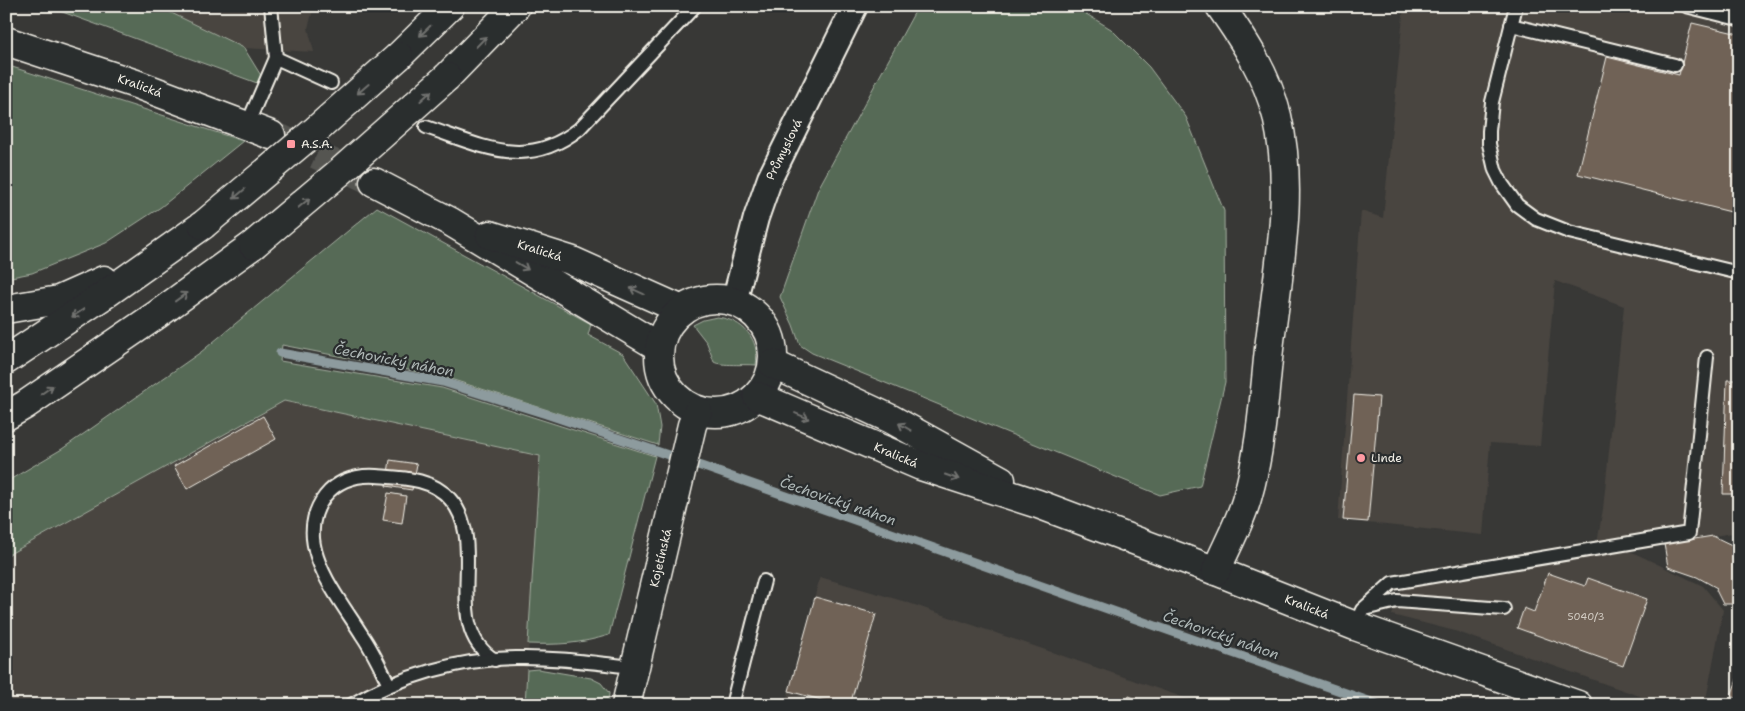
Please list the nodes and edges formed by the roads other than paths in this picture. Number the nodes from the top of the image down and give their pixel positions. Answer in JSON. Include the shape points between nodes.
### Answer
{"nodes":[{"id":1,"x":271,"y":6,"type":"edge"},
{"id":2,"x":450,"y":6,"type":"edge"},
{"id":3,"x":516,"y":6,"type":"edge"},
{"id":4,"x":695,"y":6,"type":"edge"},
{"id":5,"x":855,"y":6,"type":"edge"},
{"id":6,"x":1220,"y":6,"type":"edge"},
{"id":7,"x":1516,"y":6,"type":"edge"},
{"id":8,"x":1686,"y":6,"type":"edge"},
{"id":9,"x":1738,"y":19,"type":"edge"},
{"id":10,"x":1511,"y":25,"type":"junction"},
{"id":11,"x":6,"y":40,"type":"edge"},
{"id":12,"x":276,"y":58,"type":"junction"},
{"id":13,"x":1675,"y":65,"type":"dead end"},
{"id":14,"x":331,"y":83,"type":"dead end"},
{"id":15,"x":426,"y":127,"type":"dead end"},
{"id":16,"x":259,"y":130,"type":"joint"},
{"id":17,"x":374,"y":182,"type":"tunnel mouth"},
{"id":18,"x":451,"y":222,"type":"junction"},
{"id":19,"x":203,"y":225,"type":"junction"},
{"id":20,"x":1739,"y":273,"type":"edge"},
{"id":21,"x":734,"y":302,"type":"junction"},
{"id":22,"x":6,"y":309,"type":"edge"},
{"id":23,"x":682,"y":310,"type":"junction"},
{"id":24,"x":659,"y":347,"type":"junction"},
{"id":25,"x":1707,"y":357,"type":"dead end"},
{"id":26,"x":6,"y":360,"type":"edge"},
{"id":27,"x":773,"y":364,"type":"junction"},
{"id":28,"x":757,"y":396,"type":"junction"},
{"id":29,"x":6,"y":416,"type":"edge"},
{"id":30,"x":695,"y":418,"type":"junction"},
{"id":31,"x":1038,"y":504,"type":"junction"},
{"id":32,"x":1216,"y":571,"type":"junction"},
{"id":33,"x":764,"y":581,"type":"dead end"},
{"id":34,"x":1504,"y":608,"type":"dead end"},
{"id":35,"x":1359,"y":618,"type":"junction"},
{"id":36,"x":495,"y":660,"type":"junction"},
{"id":37,"x":634,"y":667,"type":"junction"},
{"id":38,"x":389,"y":685,"type":"junction"},
{"id":39,"x":352,"y":705,"type":"edge"},
{"id":40,"x":626,"y":705,"type":"edge"},
{"id":41,"x":732,"y":705,"type":"edge"},
{"id":42,"x":1578,"y":705,"type":"edge"}],
"edges":[{"from":1,"to":12,"type":"lane"},
{"from":2,"to":19,"type":"main road","one_way":true,"bridge":true,"via":[[399,56]]},
{"from":29,"to":3,"type":"main road","one_way":true,"bridge":true,"via":[[142,325],[253,245],[447,77]]},
{"from":4,"to":15,"type":"lane","via":[[579,128],[560,143],[536,151],[511,152]]},
{"from":5,"to":21,"type":"street","name":"Průmyslová","via":[[770,178]]},
{"from":6,"to":32,"type":"main road","via":[[1264,77],[1277,114],[1286,182],[1284,224],[1253,472],[1242,512]]},
{"from":7,"to":10,"type":"lane"},
{"from":8,"to":9,"type":"lane"},
{"from":10,"to":13,"type":"lane"},
{"from":10,"to":20,"type":"lane","via":[[1492,102],[1489,137],[1495,170],[1517,205],[1536,219],[1569,232]]},
{"from":11,"to":16,"type":"main road","name":"Kralická"},
{"from":12,"to":14,"type":"lane"},
{"from":12,"to":16,"type":"lane"},
{"from":17,"to":18,"type":"main road","name":"Kralická"},
{"from":23,"to":18,"type":"main road","name":"Kralická","one_way":true,"via":[[570,260]]},
{"from":18,"to":24,"type":"main road","name":"Kralická","one_way":true},
{"from":19,"to":22,"type":"main road","via":[[59,300]]},
{"from":19,"to":26,"type":"main road","one_way":true},
{"from":21,"to":23,"type":"main road","via":[[716,298]]},
{"from":21,"to":27,"type":"main road","via":[[752,311],[765,326],[772,344]]},
{"from":23,"to":24,"type":"main road","via":[[664,330]]},
{"from":24,"to":30,"type":"main road","via":[[659,365],[664,382]]},
{"from":25,"to":35,"type":"lane","via":[[1690,533],[1392,582]]},
{"from":27,"to":28,"type":"main road","via":[[768,381]]},
{"from":31,"to":27,"type":"main road","name":"Kralická","one_way":true,"via":[[891,419]]},
{"from":28,"to":30,"type":"main road","via":[[734,411]]},
{"from":28,"to":31,"type":"main road","name":"Kralická","one_way":true,"via":[[922,466]]},
{"from":30,"to":37,"type":"main road","name":"Kojetínská"},
{"from":31,"to":32,"type":"main road","name":"Kralická"},
{"from":32,"to":35,"type":"main road","name":"Kralická"},
{"from":33,"to":41,"type":"lane"},
{"from":34,"to":35,"type":"lane","via":[[1397,600]]},
{"from":35,"to":42,"type":"main road","name":"Kralická"},
{"from":36,"to":37,"type":"lane","via":[[552,659]]},
{"from":36,"to":38,"type":"lane","via":[[454,666]]},
{"from":36,"to":38,"type":"lane","via":[[481,650],[473,638],[468,619],[465,535],[452,500],[416,479],[362,475],[344,481],[326,494],[316,510],[312,533],[324,575],[371,648]]},
{"from":37,"to":40,"type":"main road","name":"Kojetínská"},
{"from":38,"to":39,"type":"lane"}]}
